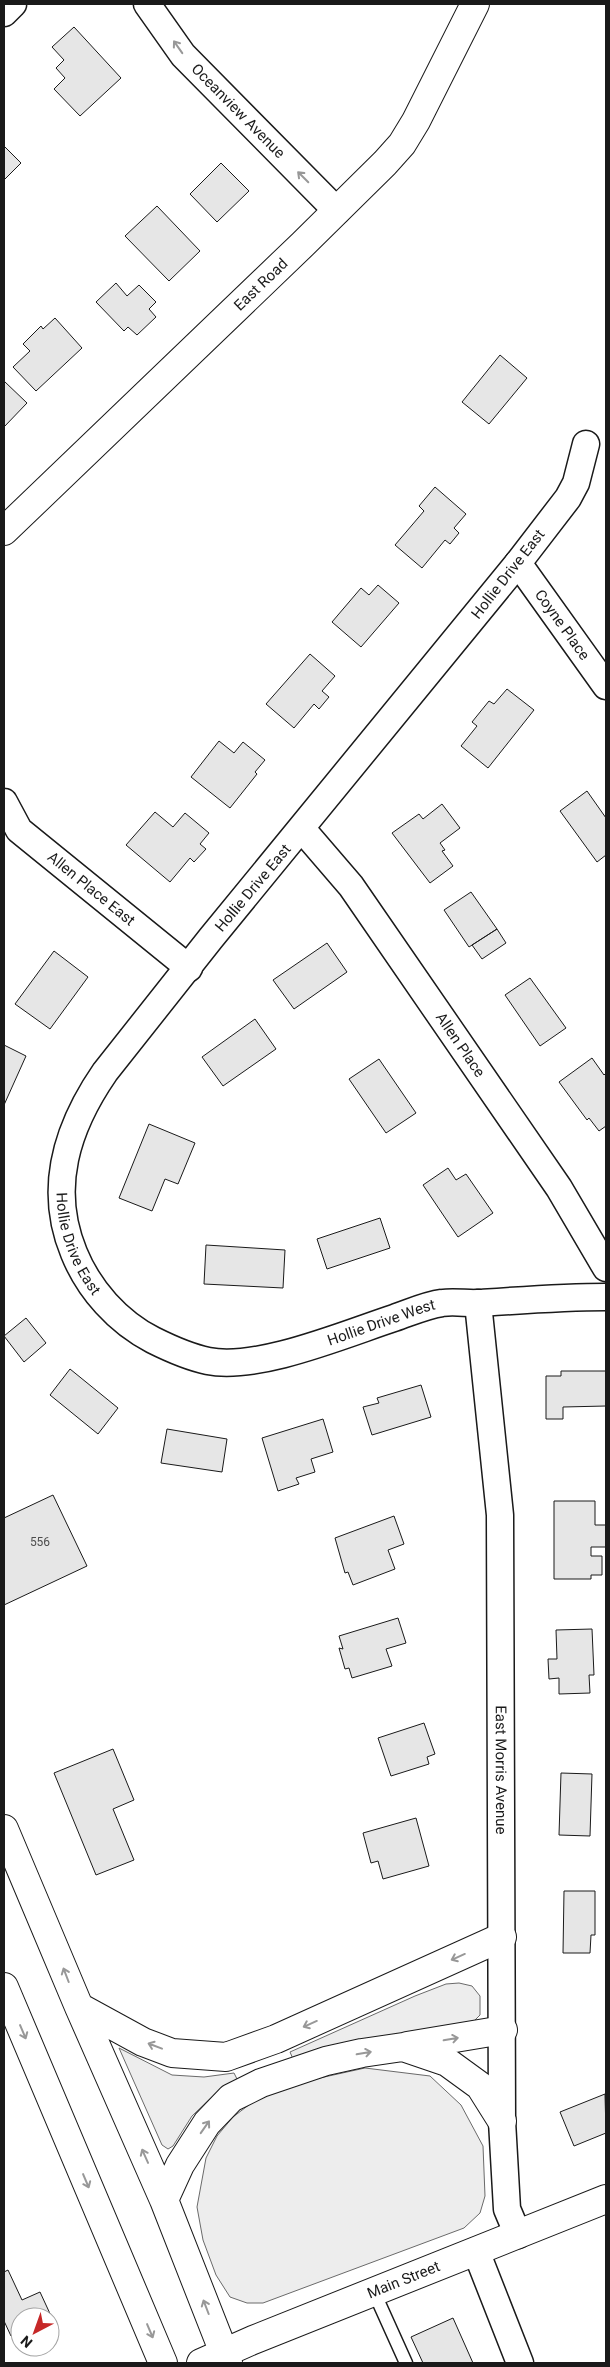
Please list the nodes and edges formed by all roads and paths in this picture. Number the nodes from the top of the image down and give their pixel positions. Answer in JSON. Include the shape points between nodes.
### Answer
{"nodes":[{"id":1,"x":13,"y":4,"type":"edge"},
{"id":2,"x":147,"y":4,"type":"edge"},
{"id":3,"x":475,"y":4,"type":"edge"},
{"id":4,"x":4,"y":13,"type":"edge"},
{"id":5,"x":337,"y":211,"type":"junction"},
{"id":6,"x":586,"y":444,"type":"dead end"},
{"id":7,"x":4,"y":531,"type":"edge"},
{"id":8,"x":518,"y":563,"type":"junction"},
{"id":9,"x":606,"y":686,"type":"edge"},
{"id":10,"x":4,"y":802,"type":"edge"},
{"id":11,"x":302,"y":829,"type":"junction"},
{"id":12,"x":189,"y":968,"type":"junction"},
{"id":13,"x":606,"y":1268,"type":"edge"},
{"id":14,"x":606,"y":1296,"type":"edge"},
{"id":15,"x":478,"y":1303,"type":"junction"},
{"id":16,"x":162,"y":1345,"type":"joint"},
{"id":17,"x":4,"y":1829,"type":"edge"},
{"id":18,"x":502,"y":1937,"type":"junction"},
{"id":19,"x":4,"y":1987,"type":"edge"},
{"id":20,"x":79,"y":2007,"type":"junction"},
{"id":21,"x":503,"y":2030,"type":"junction"},
{"id":22,"x":403,"y":2047,"type":"junction"},
{"id":23,"x":502,"y":2121,"type":"junction"},
{"id":24,"x":606,"y":2199,"type":"edge"},
{"id":25,"x":164,"y":2200,"type":"junction"},
{"id":26,"x":518,"y":2235,"type":"junction"},
{"id":27,"x":476,"y":2251,"type":"junction"},
{"id":28,"x":374,"y":2292,"type":"junction"},
{"id":29,"x":217,"y":2360,"type":"edge"},
{"id":30,"x":163,"y":2363,"type":"edge"},
{"id":31,"x":406,"y":2363,"type":"edge"},
{"id":32,"x":520,"y":2363,"type":"edge"}],
"edges":[{"from":1,"to":4,"type":"street"},
{"from":5,"to":2,"type":"street","name":"Oceanview Avenue","one_way":true,"via":[[183,55]]},
{"from":3,"to":5,"type":"main road","name":"East Road","via":[[402,144]]},
{"from":5,"to":7,"type":"main road","name":"East Road"},
{"from":6,"to":8,"type":"street","name":"Hollie Drive East","via":[[576,483],[568,498]]},
{"from":8,"to":9,"type":"street","name":"Coyne Place"},
{"from":8,"to":11,"type":"street","name":"Hollie Drive East"},
{"from":10,"to":12,"type":"street","name":"Allen Place East","via":[[19,830]]},
{"from":11,"to":12,"type":"street","name":"Hollie Drive East"},
{"from":11,"to":13,"type":"street","name":"Allen Place","via":[[362,902],[559,1188]]},
{"from":12,"to":16,"type":"street","name":"Hollie Drive East","via":[[89,1095],[64,1157],[62,1176],[64,1219],[78,1264],[94,1289],[126,1324]]},
{"from":14,"to":15,"type":"street","name":"Hollie Drive West"},
{"from":15,"to":16,"type":"street","name":"Hollie Drive West","via":[[442,1303],[286,1353],[251,1360],[209,1361]]},
{"from":15,"to":18,"type":"street","name":"East Morris Avenue","via":[[500,1515]]},
{"from":20,"to":17,"type":"main road","one_way":true},
{"from":18,"to":20,"type":"main road","one_way":true,"via":[[276,2039],[226,2057],[172,2053],[142,2042]]},
{"from":18,"to":21,"type":"street","name":"East Morris Avenue"},
{"from":19,"to":30,"type":"main road","one_way":true},
{"from":25,"to":20,"type":"main road","one_way":true},
{"from":22,"to":21,"type":"main road","one_way":true},
{"from":21,"to":23,"type":"street","name":"East Morris Avenue"},
{"from":22,"to":23,"type":"main road","via":[[446,2062],[480,2086]]},
{"from":25,"to":22,"type":"main road","one_way":true,"via":[[180,2165],[207,2123],[231,2098],[261,2083],[326,2061]]},
{"from":23,"to":26,"type":"street","name":"East Morris Avenue","via":[[507,2209]]},
{"from":24,"to":26,"type":"main road","name":"Main Street"},
{"from":29,"to":25,"type":"main road","one_way":true},
{"from":26,"to":27,"type":"main road","name":"Main Street"},
{"from":27,"to":28,"type":"main road","name":"Main Street"},
{"from":27,"to":32,"type":"street"},
{"from":28,"to":29,"type":"main road","name":"Main Street"},
{"from":28,"to":31,"type":"lane"}]}
